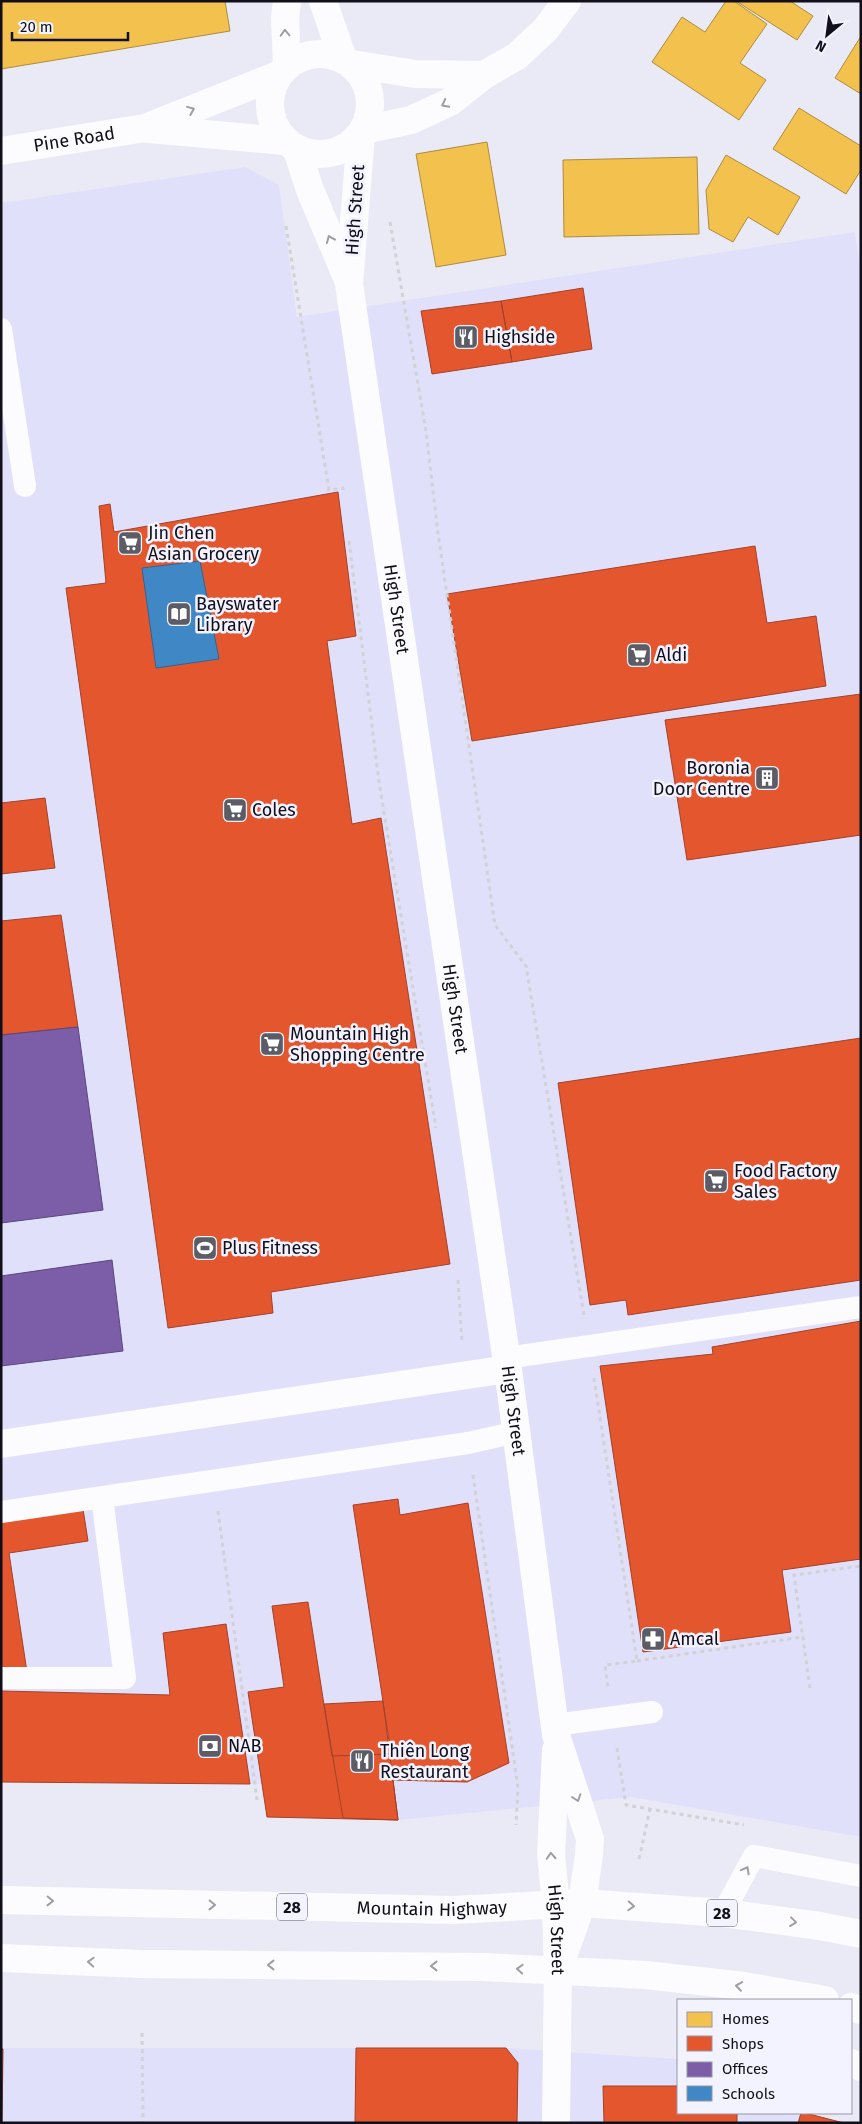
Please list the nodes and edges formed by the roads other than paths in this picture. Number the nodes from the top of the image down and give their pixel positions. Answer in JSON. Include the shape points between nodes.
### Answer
{"nodes":[{"id":1,"x":288,"y":1,"type":"edge"},
{"id":2,"x":324,"y":1,"type":"edge"},
{"id":3,"x":567,"y":1,"type":"edge"},
{"id":4,"x":347,"y":62,"type":"junction"},
{"id":5,"x":282,"y":70,"type":"junction"},
{"id":6,"x":484,"y":75,"type":"junction"},
{"id":7,"x":145,"y":128,"type":"junction"},
{"id":8,"x":363,"y":133,"type":"junction"},
{"id":9,"x":291,"y":145,"type":"junction"},
{"id":10,"x":1,"y":151,"type":"edge"},
{"id":11,"x":350,"y":284,"type":"junction"},
{"id":12,"x":1,"y":329,"type":"edge"},
{"id":13,"x":25,"y":486,"type":"dead end"},
{"id":14,"x":861,"y":1307,"type":"edge"},
{"id":15,"x":507,"y":1363,"type":"junction"},
{"id":16,"x":517,"y":1432,"type":"junction"},
{"id":17,"x":1,"y":1444,"type":"edge"},
{"id":18,"x":102,"y":1497,"type":"junction"},
{"id":19,"x":1,"y":1512,"type":"edge"},
{"id":20,"x":1,"y":1678,"type":"edge"},
{"id":21,"x":652,"y":1712,"type":"dead end"},
{"id":22,"x":556,"y":1730,"type":"junction"},
{"id":23,"x":861,"y":1876,"type":"edge"},
{"id":24,"x":1,"y":1900,"type":"edge"},
{"id":25,"x":582,"y":1903,"type":"junction"},
{"id":26,"x":556,"y":1904,"type":"junction"},
{"id":27,"x":723,"y":1913,"type":"junction"},
{"id":28,"x":861,"y":1934,"type":"edge"},
{"id":29,"x":1,"y":1958,"type":"edge"},
{"id":30,"x":558,"y":1970,"type":"junction"},
{"id":31,"x":790,"y":1997,"type":"edge"},
{"id":32,"x":813,"y":1999,"type":"edge"},
{"id":33,"x":556,"y":2123,"type":"edge"}],
"edges":[{"from":5,"to":1,"type":"street","one_way":true},
{"from":2,"to":4,"type":"street"},
{"from":3,"to":6,"type":"street","via":[[545,30],[517,56]]},
{"from":4,"to":5,"type":"street","via":[[323,54],[304,56]]},
{"from":4,"to":6,"type":"street","via":[[415,74]]},
{"from":4,"to":8,"type":"street","via":[[364,78],[370,95],[370,113]]},
{"from":7,"to":5,"type":"street","name":"Pine Road","one_way":true},
{"from":5,"to":9,"type":"street","via":[[271,91],[269,110],[274,127]]},
{"from":6,"to":8,"type":"street","one_way":true,"via":[[450,102],[411,120]]},
{"from":7,"to":9,"type":"street","name":"Pine Road"},
{"from":7,"to":10,"type":"street","name":"Pine Road"},
{"from":8,"to":9,"type":"street","via":[[343,150],[320,155]]},
{"from":8,"to":11,"type":"street","name":"High Street"},
{"from":11,"to":9,"type":"street","name":"High Street","one_way":true},
{"from":11,"to":15,"type":"street","name":"High Street"},
{"from":12,"to":13,"type":"lane"},
{"from":14,"to":15,"type":"lane","via":[[588,1345]]},
{"from":15,"to":16,"type":"street","name":"High Street"},
{"from":15,"to":17,"type":"street","via":[[464,1376]]},
{"from":16,"to":18,"type":"lane","via":[[468,1443]]},
{"from":16,"to":22,"type":"street","name":"High Street"},
{"from":18,"to":19,"type":"lane"},
{"from":18,"to":20,"type":"lane","via":[[125,1678]]},
{"from":21,"to":22,"type":"lane"},
{"from":22,"to":25,"type":"street","name":"High Street","one_way":true,"via":[[590,1839]]},
{"from":26,"to":22,"type":"street","name":"High Street","one_way":true,"via":[[551,1854]]},
{"from":27,"to":23,"type":"lane","one_way":true,"via":[[754,1856]]},
{"from":24,"to":26,"type":"street","name":"Mountain Highway","number":"28","one_way":true,"via":[[452,1910]]},
{"from":25,"to":26,"type":"street","name":"Mountain Highway","number":"28"},
{"from":25,"to":27,"type":"street","name":"Mountain Highway","number":"28","one_way":true},
{"from":25,"to":30,"type":"street","name":"High Street"},
{"from":26,"to":30,"type":"street","name":"High Street"},
{"from":27,"to":28,"type":"street","name":"Mountain Highway","number":"28","one_way":true},
{"from":30,"to":29,"type":"street","one_way":true,"via":[[140,1964]]},
{"from":31,"to":30,"type":"street","one_way":true,"via":[[670,1977]]},
{"from":30,"to":33,"type":"street"},
{"from":31,"to":32,"type":"street"}]}
